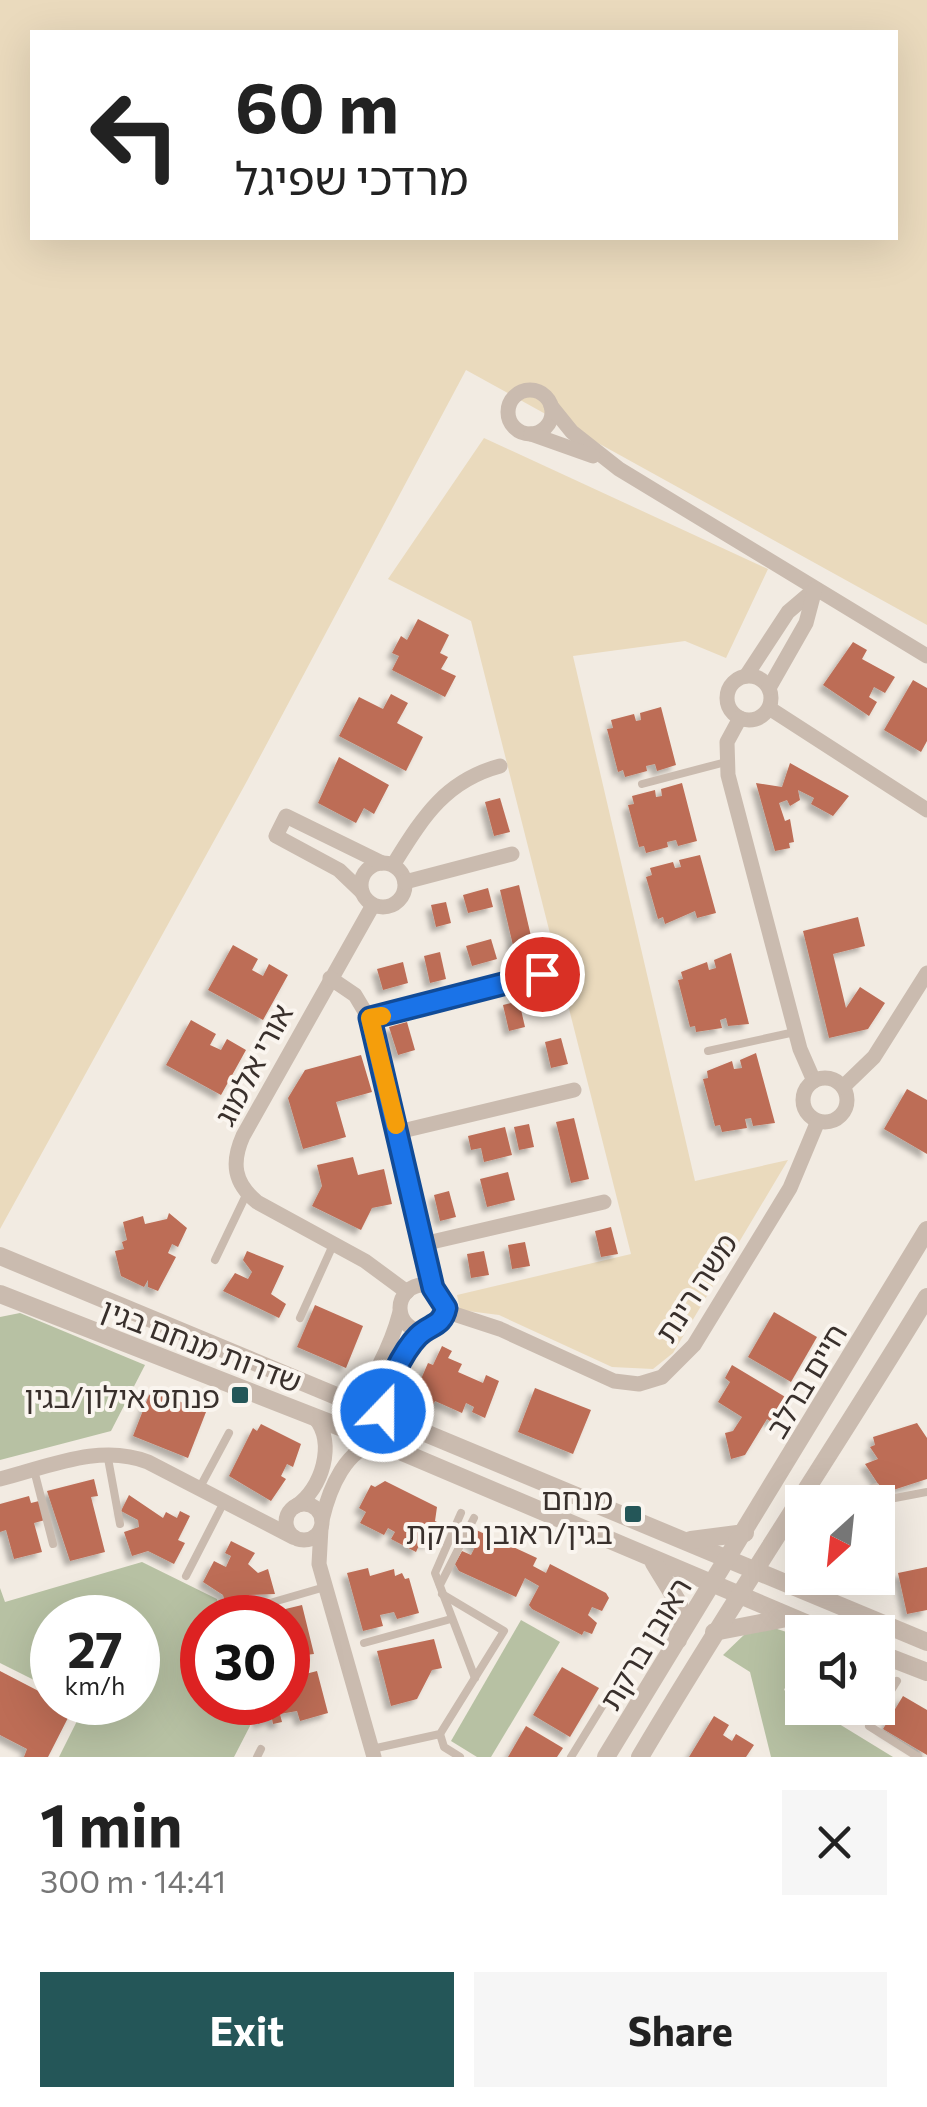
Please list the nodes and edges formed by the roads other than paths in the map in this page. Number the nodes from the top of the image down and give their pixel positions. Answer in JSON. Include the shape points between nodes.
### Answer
{"nodes":[{"id":1,"x":552,"y":406,"type":"junction"},
{"id":2,"x":530,"y":434,"type":"junction"},
{"id":3,"x":620,"y":468,"type":"junction"},
{"id":4,"x":815,"y":589,"type":"junction"},
{"id":5,"x":927,"y":656,"type":"edge"},
{"id":6,"x":746,"y":676,"type":"junction"},
{"id":7,"x":769,"y":688,"type":"junction"},
{"id":8,"x":769,"y":708,"type":"junction"},
{"id":9,"x":740,"y":718,"type":"junction"},
{"id":10,"x":726,"y":762,"type":"junction"},
{"id":11,"x":500,"y":766,"type":"dead end"},
{"id":12,"x":642,"y":784,"type":"dead end"},
{"id":13,"x":927,"y":810,"type":"edge"},
{"id":14,"x":512,"y":854,"type":"dead end"},
{"id":15,"x":387,"y":864,"type":"junction"},
{"id":16,"x":406,"y":882,"type":"junction"},
{"id":17,"x":368,"y":898,"type":"junction"},
{"id":18,"x":927,"y":973,"type":"edge"},
{"id":19,"x":542,"y":974,"type":"dead end"},
{"id":20,"x":330,"y":978,"type":"junction"},
{"id":21,"x":370,"y":1018,"type":"junction"},
{"id":22,"x":796,"y":1032,"type":"junction"},
{"id":23,"x":708,"y":1051,"type":"dead end"},
{"id":24,"x":814,"y":1080,"type":"junction"},
{"id":25,"x":843,"y":1087,"type":"junction"},
{"id":26,"x":574,"y":1090,"type":"dead end"},
{"id":27,"x":818,"y":1121,"type":"junction"},
{"id":28,"x":398,"y":1132,"type":"junction"},
{"id":29,"x":247,"y":1193,"type":"junction"},
{"id":30,"x":604,"y":1202,"type":"dead end"},
{"id":31,"x":927,"y":1230,"type":"edge"},
{"id":32,"x":334,"y":1244,"type":"junction"},
{"id":33,"x":423,"y":1244,"type":"junction"},
{"id":34,"x":0,"y":1256,"type":"edge"},
{"id":35,"x":215,"y":1260,"type":"dead end"},
{"id":36,"x":433,"y":1288,"type":"junction"},
{"id":37,"x":407,"y":1292,"type":"junction"},
{"id":38,"x":0,"y":1294,"type":"edge"},
{"id":39,"x":927,"y":1297,"type":"edge"},
{"id":40,"x":24,"y":1304,"type":"junction"},
{"id":41,"x":0,"y":1307,"type":"edge"},
{"id":42,"x":445,"y":1311,"type":"junction"},
{"id":43,"x":400,"y":1312,"type":"junction"},
{"id":44,"x":300,"y":1318,"type":"dead end"},
{"id":45,"x":426,"y":1330,"type":"junction"},
{"id":46,"x":344,"y":1401,"type":"junction"},
{"id":47,"x":315,"y":1418,"type":"junction"},
{"id":48,"x":392,"y":1421,"type":"junction"},
{"id":49,"x":229,"y":1432,"type":"dead end"},
{"id":50,"x":380,"y":1444,"type":"junction"},
{"id":51,"x":107,"y":1453,"type":"junction"},
{"id":52,"x":34,"y":1470,"type":"junction"},
{"id":53,"x":0,"y":1478,"type":"edge"},
{"id":54,"x":813,"y":1485,"type":"edge"},
{"id":55,"x":199,"y":1489,"type":"junction"},
{"id":56,"x":927,"y":1492,"type":"edge"},
{"id":57,"x":895,"y":1498,"type":"edge"},
{"id":58,"x":224,"y":1502,"type":"junction"},
{"id":59,"x":292,"y":1509,"type":"junction"},
{"id":60,"x":461,"y":1514,"type":"dead end"},
{"id":61,"x":251,"y":1516,"type":"junction"},
{"id":62,"x":474,"y":1518,"type":"dead end"},
{"id":63,"x":120,"y":1524,"type":"dead end"},
{"id":64,"x":321,"y":1524,"type":"junction"},
{"id":65,"x":785,"y":1528,"type":"edge"},
{"id":66,"x":745,"y":1533,"type":"junction"},
{"id":67,"x":296,"y":1538,"type":"junction"},
{"id":68,"x":689,"y":1540,"type":"junction"},
{"id":69,"x":53,"y":1544,"type":"dead end"},
{"id":70,"x":728,"y":1556,"type":"junction"},
{"id":71,"x":651,"y":1558,"type":"junction"},
{"id":72,"x":756,"y":1568,"type":"junction"},
{"id":73,"x":186,"y":1576,"type":"dead end"},
{"id":74,"x":785,"y":1576,"type":"edge"},
{"id":75,"x":324,"y":1581,"type":"junction"},
{"id":76,"x":712,"y":1584,"type":"junction"},
{"id":77,"x":441,"y":1590,"type":"junction"},
{"id":78,"x":288,"y":1595,"type":"edge"},
{"id":79,"x":737,"y":1595,"type":"junction"},
{"id":80,"x":833,"y":1595,"type":"edge"},
{"id":81,"x":785,"y":1616,"type":"edge"},
{"id":82,"x":451,"y":1619,"type":"junction"},
{"id":83,"x":785,"y":1619,"type":"edge"},
{"id":84,"x":714,"y":1632,"type":"junction"},
{"id":85,"x":678,"y":1640,"type":"junction"},
{"id":86,"x":927,"y":1642,"type":"edge"},
{"id":87,"x":364,"y":1643,"type":"dead end"},
{"id":88,"x":895,"y":1660,"type":"edge"},
{"id":89,"x":927,"y":1672,"type":"edge"},
{"id":90,"x":475,"y":1678,"type":"junction"},
{"id":91,"x":619,"y":1679,"type":"dead end"},
{"id":92,"x":897,"y":1681,"type":"dead end"},
{"id":93,"x":440,"y":1734,"type":"junction"},
{"id":94,"x":373,"y":1753,"type":"edge"},
{"id":95,"x":460,"y":1757,"type":"edge"},
{"id":96,"x":571,"y":1757,"type":"edge"},
{"id":97,"x":606,"y":1757,"type":"edge"},
{"id":98,"x":640,"y":1757,"type":"edge"},
{"id":99,"x":918,"y":1757,"type":"edge"}],
"edges":[{"from":1,"to":2,"type":"street","via":[[549,424]]},
{"from":1,"to":2,"type":"street","via":[[534,391],[512,400],[511,422]]},
{"from":1,"to":3,"type":"street","via":[[572,432]]},
{"from":2,"to":3,"type":"street"},
{"from":3,"to":4,"type":"street"},
{"from":4,"to":5,"type":"street"},
{"from":4,"to":6,"type":"street","via":[[788,612]]},
{"from":4,"to":7,"type":"street","via":[[806,623]]},
{"from":6,"to":7,"type":"street"},
{"from":6,"to":9,"type":"street","via":[[728,695]]},
{"from":7,"to":8,"type":"street"},
{"from":8,"to":9,"type":"street","via":[[756,719]]},
{"from":8,"to":13,"type":"street"},
{"from":9,"to":10,"type":"street"},
{"from":10,"to":12,"type":"lane"},
{"from":10,"to":22,"type":"street"},
{"from":11,"to":15,"type":"street","via":[[441,796]]},
{"from":14,"to":16,"type":"street"},
{"from":15,"to":16,"type":"street"},
{"from":15,"to":17,"type":"street","via":[[365,872]]},
{"from":15,"to":17,"type":"street","via":[[286,816],[276,836],[342,872]]},
{"from":16,"to":17,"type":"street","via":[[394,905]]},
{"from":17,"to":20,"type":"street","name":"אורי אלמוג"},
{"from":18,"to":25,"type":"street","via":[[872,1060]]},
{"from":19,"to":21,"type":"street"},
{"from":20,"to":21,"type":"street","via":[[355,995]]},
{"from":20,"to":29,"type":"street","name":"אורי אלמוג","via":[[239,1144],[235,1166]]},
{"from":21,"to":28,"type":"street"},
{"from":22,"to":23,"type":"lane"},
{"from":22,"to":24,"type":"street"},
{"from":24,"to":25,"type":"street"},
{"from":24,"to":27,"type":"street","via":[[802,1104]]},
{"from":25,"to":27,"type":"street","via":[[843,1113]]},
{"from":26,"to":28,"type":"street"},
{"from":27,"to":42,"type":"street","name":"משה רינת","via":[[790,1188],[694,1345],[662,1378],[614,1381],[500,1328]]},
{"from":28,"to":33,"type":"street"},
{"from":29,"to":32,"type":"street"},
{"from":29,"to":35,"type":"lane"},
{"from":30,"to":33,"type":"street"},
{"from":31,"to":66,"type":"street","name":"חיים ברלב"},
{"from":32,"to":37,"type":"street"},
{"from":32,"to":44,"type":"lane"},
{"from":33,"to":36,"type":"street"},
{"from":34,"to":46,"type":"street","name":"שדרות מנחם בגין"},
{"from":36,"to":37,"type":"street"},
{"from":36,"to":42,"type":"street"},
{"from":37,"to":43,"type":"street"},
{"from":38,"to":40,"type":"street","name":"שדרות מנחם בגין"},
{"from":39,"to":54,"type":"street","name":"חיים ברלב"},
{"from":40,"to":41,"type":"street"},
{"from":40,"to":47,"type":"street","name":"שדרות מנחם בגין"},
{"from":42,"to":45,"type":"street"},
{"from":43,"to":45,"type":"street","via":[[409,1326]]},
{"from":43,"to":46,"type":"street","via":[[363,1392]]},
{"from":45,"to":48,"type":"street","via":[[384,1397],[383,1411]]},
{"from":46,"to":48,"type":"street","name":"שדרות מנחם בגין"},
{"from":47,"to":50,"type":"street","name":"שדרות מנחם בגין"},
{"from":47,"to":59,"type":"street","via":[[326,1454],[308,1494]]},
{"from":48,"to":68,"type":"street","name":"שדרות מנחם בגין"},
{"from":49,"to":55,"type":"lane"},
{"from":50,"to":64,"type":"street","via":[[352,1456]]},
{"from":50,"to":71,"type":"street","name":"שדרות מנחם בגין"},
{"from":51,"to":52,"type":"street"},
{"from":51,"to":55,"type":"street","via":[[138,1458]]},
{"from":51,"to":63,"type":"lane"},
{"from":52,"to":53,"type":"street"},
{"from":52,"to":69,"type":"lane"},
{"from":55,"to":58,"type":"street"},
{"from":56,"to":57,"type":"lane"},
{"from":58,"to":61,"type":"street"},
{"from":58,"to":73,"type":"lane"},
{"from":59,"to":61,"type":"street","via":[[276,1518]]},
{"from":59,"to":64,"type":"street","via":[[312,1506]]},
{"from":59,"to":67,"type":"street","via":[[286,1525]]},
{"from":60,"to":77,"type":"lane","via":[[434,1573]]},
{"from":61,"to":67,"type":"street"},
{"from":62,"to":77,"type":"lane"},
{"from":64,"to":67,"type":"street","via":[[312,1538]]},
{"from":64,"to":75,"type":"street"},
{"from":65,"to":72,"type":"street","name":"חיים ברלב"},
{"from":66,"to":68,"type":"street","name":"שדרות מנחם בגין"},
{"from":66,"to":70,"type":"street","name":"חיים ברלב"},
{"from":67,"to":75,"type":"street"},
{"from":68,"to":70,"type":"street","name":"שדרות מנחם בגין"},
{"from":70,"to":72,"type":"street","name":"שדרות מנחם בגין"},
{"from":70,"to":76,"type":"street","name":"ראובן ברקת"},
{"from":71,"to":76,"type":"street","name":"שדרות מנחם בגין"},
{"from":71,"to":85,"type":"street","via":[[679,1604]]},
{"from":72,"to":74,"type":"street","name":"שדרות מנחם בגין"},
{"from":72,"to":79,"type":"street","name":"ראובן ברקת"},
{"from":75,"to":78,"type":"lane"},
{"from":75,"to":94,"type":"street"},
{"from":76,"to":79,"type":"street","name":"שדרות מנחם בגין"},
{"from":76,"to":85,"type":"street","name":"ראובן ברקת"},
{"from":77,"to":82,"type":"lane"},
{"from":77,"to":90,"type":"lane","via":[[504,1631]]},
{"from":79,"to":81,"type":"street","name":"שדרות מנחם בגין"},
{"from":79,"to":84,"type":"street","name":"ראובן ברקת"},
{"from":80,"to":86,"type":"street","name":"שדרות מנחם בגין"},
{"from":82,"to":87,"type":"lane"},
{"from":82,"to":90,"type":"lane"},
{"from":83,"to":84,"type":"street"},
{"from":84,"to":98,"type":"street","name":"ראובן ברקת"},
{"from":85,"to":97,"type":"street","name":"ראובן ברקת"},
{"from":88,"to":89,"type":"street"},
{"from":90,"to":93,"type":"lane"},
{"from":91,"to":96,"type":"lane"},
{"from":92,"to":99,"type":"lane","via":[[870,1726]]},
{"from":93,"to":94,"type":"lane"},
{"from":93,"to":95,"type":"lane","via":[[444,1747]]}]}
